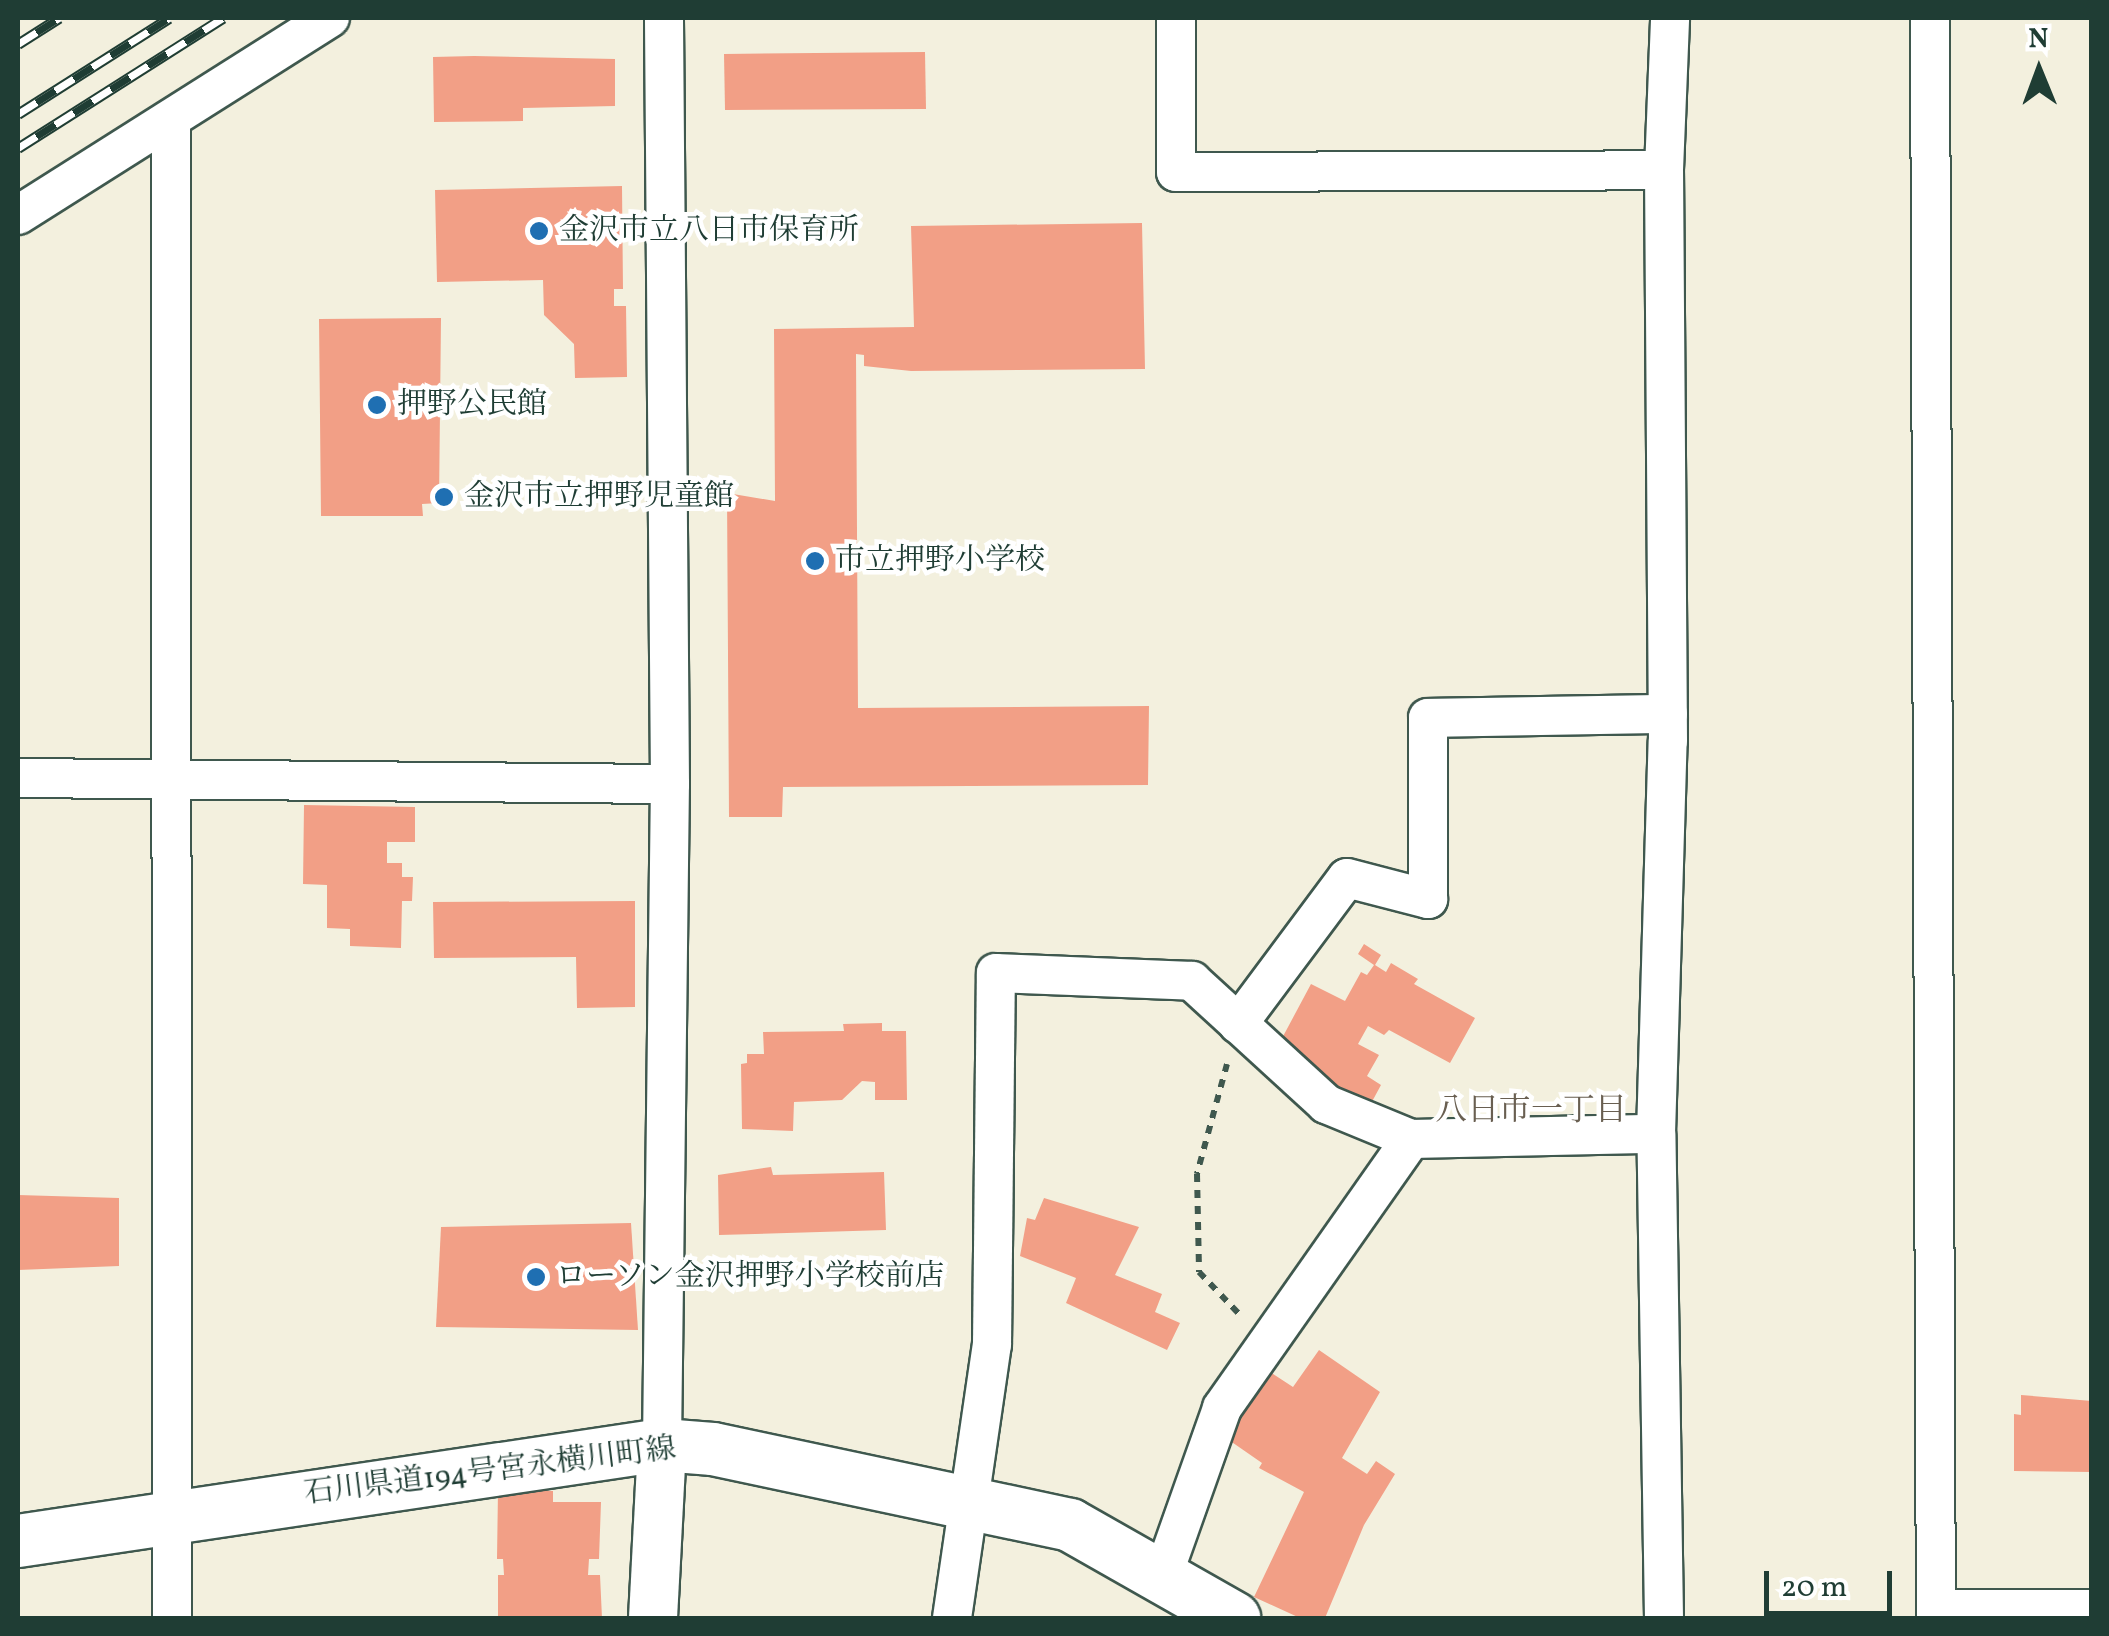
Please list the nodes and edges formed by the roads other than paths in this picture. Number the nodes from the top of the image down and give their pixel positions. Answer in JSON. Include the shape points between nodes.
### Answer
{"nodes":[{"id":1,"x":330,"y":18,"type":"edge"},
{"id":2,"x":664,"y":18,"type":"edge"},
{"id":3,"x":1176,"y":18,"type":"edge"},
{"id":4,"x":1670,"y":18,"type":"edge"},
{"id":5,"x":1930,"y":18,"type":"edge"},
{"id":6,"x":171,"y":120,"type":"junction"},
{"id":7,"x":1664,"y":170,"type":"junction"},
{"id":8,"x":18,"y":215,"type":"edge"},
{"id":9,"x":1668,"y":714,"type":"junction"},
{"id":10,"x":18,"y":778,"type":"edge"},
{"id":11,"x":172,"y":780,"type":"junction"},
{"id":12,"x":670,"y":784,"type":"junction"},
{"id":13,"x":1238,"y":1024,"type":"junction"},
{"id":14,"x":1656,"y":1134,"type":"junction"},
{"id":15,"x":1411,"y":1139,"type":"junction"},
{"id":16,"x":662,"y":1445,"type":"junction"},
{"id":17,"x":965,"y":1502,"type":"junction"},
{"id":18,"x":173,"y":1513,"type":"junction"},
{"id":19,"x":18,"y":1541,"type":"edge"},
{"id":20,"x":1163,"y":1575,"type":"junction"},
{"id":21,"x":2092,"y":1608,"type":"edge"},
{"id":22,"x":1936,"y":1614,"type":"edge"},
{"id":23,"x":172,"y":1618,"type":"edge"},
{"id":24,"x":652,"y":1618,"type":"edge"},
{"id":25,"x":952,"y":1618,"type":"edge"},
{"id":26,"x":1234,"y":1618,"type":"edge"},
{"id":27,"x":1664,"y":1618,"type":"edge"}],
"edges":[{"from":1,"to":6,"type":"street"},
{"from":2,"to":12,"type":"street"},
{"from":3,"to":7,"type":"street","via":[[1176,172]]},
{"from":4,"to":7,"type":"street"},
{"from":5,"to":22,"type":"street"},
{"from":6,"to":8,"type":"street"},
{"from":6,"to":11,"type":"street"},
{"from":7,"to":9,"type":"street"},
{"from":9,"to":13,"type":"street","via":[[1428,718],[1428,898],[1347,878]]},
{"from":9,"to":14,"type":"street"},
{"from":10,"to":11,"type":"street"},
{"from":11,"to":12,"type":"street"},
{"from":11,"to":18,"type":"street"},
{"from":12,"to":16,"type":"street"},
{"from":13,"to":15,"type":"street","via":[[1326,1104]]},
{"from":13,"to":17,"type":"street","via":[[1192,981],[996,973],[992,1346]]},
{"from":14,"to":15,"type":"street"},
{"from":14,"to":27,"type":"street"},
{"from":15,"to":20,"type":"street","via":[[1222,1408]]},
{"from":16,"to":17,"type":"main road","name":"石川県道194号宮永横川町線"},
{"from":16,"to":18,"type":"main road","name":"石川県道194号宮永横川町線"},
{"from":16,"to":24,"type":"street"},
{"from":17,"to":20,"type":"main road","name":"石川県道194号宮永横川町線","via":[[1070,1526]]},
{"from":17,"to":25,"type":"street"},
{"from":18,"to":19,"type":"main road","name":"石川県道194号宮永横川町線"},
{"from":18,"to":23,"type":"street"},
{"from":20,"to":26,"type":"main road","name":"石川県道194号宮永横川町線"},
{"from":21,"to":22,"type":"street"}]}
